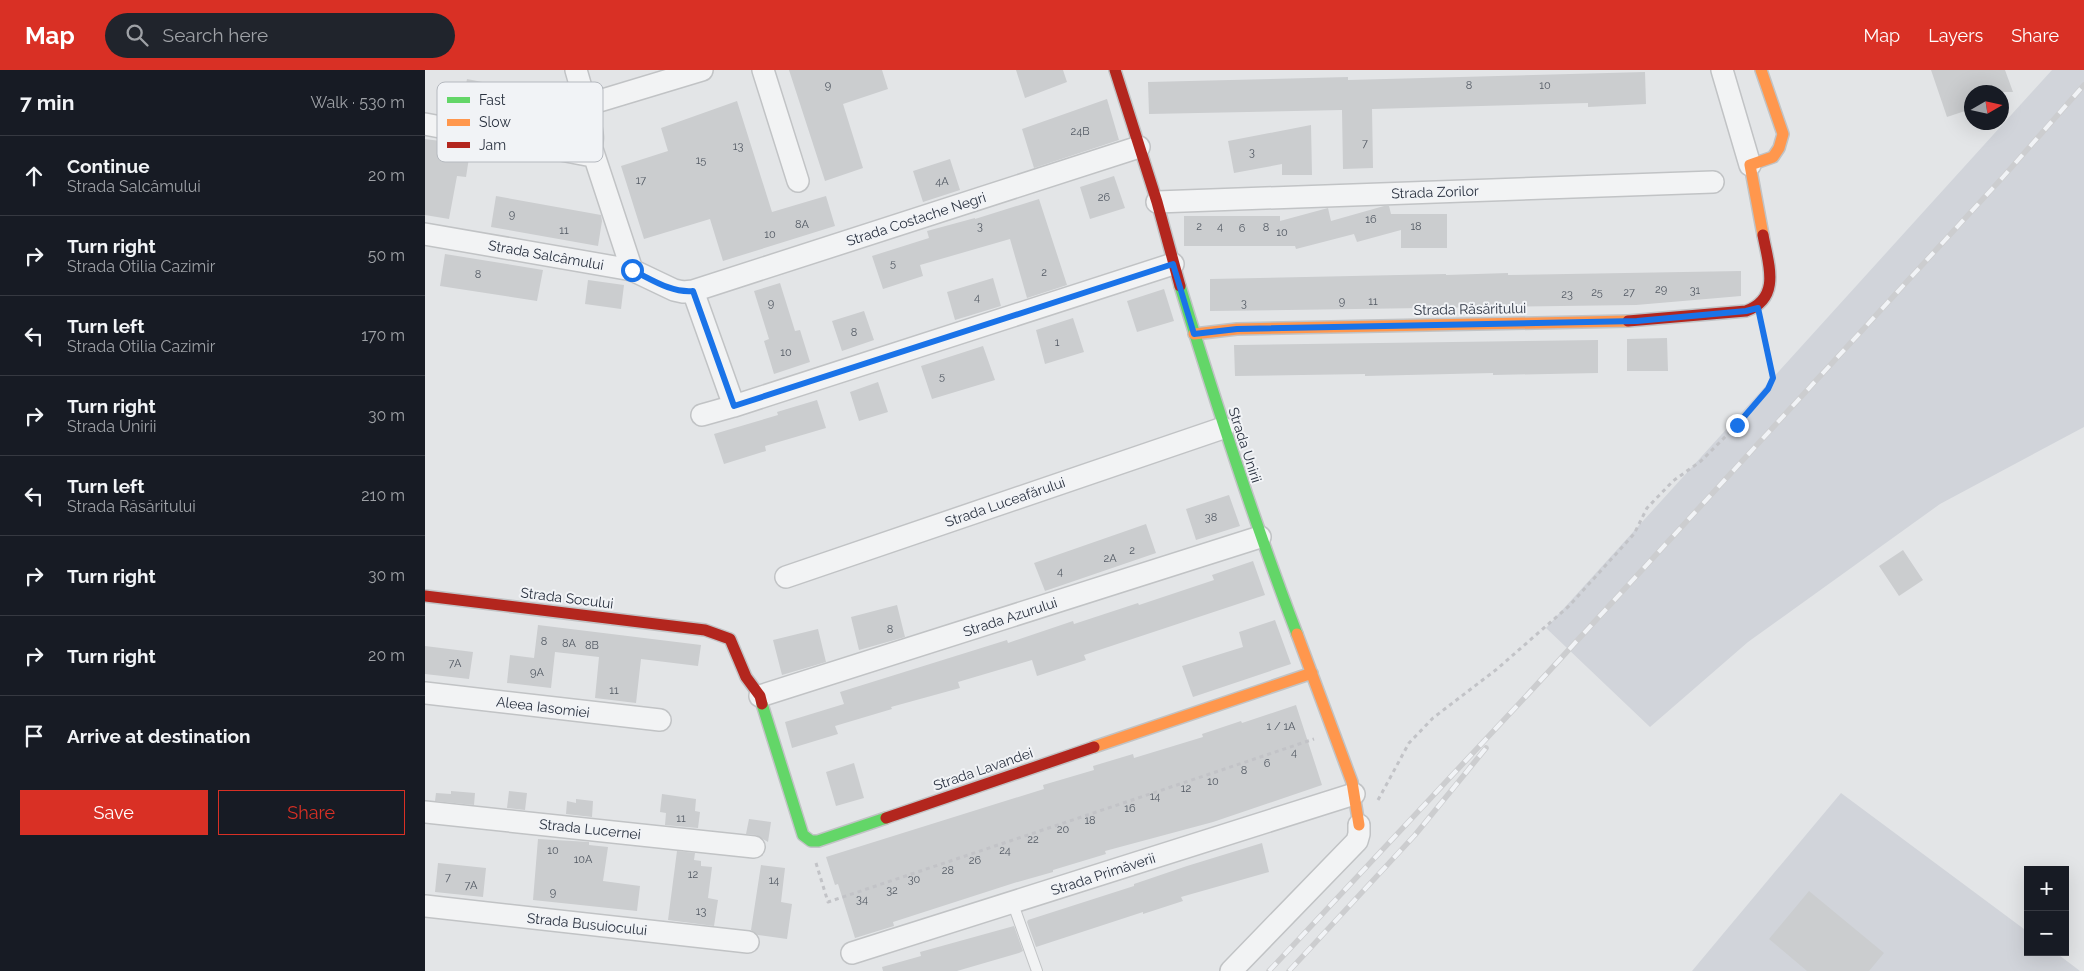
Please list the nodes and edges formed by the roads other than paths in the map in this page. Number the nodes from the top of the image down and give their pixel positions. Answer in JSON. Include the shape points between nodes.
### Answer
{"nodes":[{"id":1,"x":702,"y":70,"type":"edge"},
{"id":2,"x":763,"y":70,"type":"edge"},
{"id":3,"x":1115,"y":70,"type":"edge"},
{"id":4,"x":1722,"y":70,"type":"edge"},
{"id":5,"x":1761,"y":70,"type":"edge"},
{"id":6,"x":603,"y":100,"type":"edge"},
{"id":7,"x":1139,"y":147,"type":"junction"},
{"id":8,"x":596,"y":162,"type":"edge"},
{"id":9,"x":1750,"y":165,"type":"junction"},
{"id":10,"x":798,"y":180,"type":"dead end"},
{"id":11,"x":1713,"y":182,"type":"dead end"},
{"id":12,"x":1157,"y":202,"type":"junction"},
{"id":13,"x":425,"y":234,"type":"edge"},
{"id":14,"x":1173,"y":264,"type":"junction"},
{"id":15,"x":632,"y":270,"type":"junction"},
{"id":16,"x":693,"y":291,"type":"junction"},
{"id":17,"x":1194,"y":334,"type":"junction"},
{"id":18,"x":734,"y":406,"type":"junction"},
{"id":19,"x":702,"y":415,"type":"dead end"},
{"id":20,"x":1223,"y":428,"type":"junction"},
{"id":21,"x":1260,"y":537,"type":"junction"},
{"id":22,"x":786,"y":577,"type":"dead end"},
{"id":23,"x":425,"y":596,"type":"edge"},
{"id":24,"x":1312,"y":673,"type":"junction"},
{"id":25,"x":425,"y":693,"type":"edge"},
{"id":26,"x":760,"y":696,"type":"junction"},
{"id":27,"x":660,"y":720,"type":"dead end"},
{"id":28,"x":1354,"y":794,"type":"junction"},
{"id":29,"x":425,"y":812,"type":"edge"},
{"id":30,"x":1359,"y":825,"type":"joint"},
{"id":31,"x":754,"y":847,"type":"dead end"},
{"id":32,"x":1013,"y":904,"type":"junction"},
{"id":33,"x":425,"y":906,"type":"edge"},
{"id":34,"x":748,"y":942,"type":"dead end"},
{"id":35,"x":852,"y":954,"type":"dead end"},
{"id":36,"x":1037,"y":971,"type":"edge"},
{"id":37,"x":1231,"y":971,"type":"edge"}],
"edges":[{"from":1,"to":6,"type":"street"},
{"from":2,"to":10,"type":"street"},
{"from":3,"to":7,"type":"street","name":"Strada Unirii"},
{"from":4,"to":9,"type":"street"},
{"from":5,"to":9,"type":"street","via":[[1783,134],[1773,157]]},
{"from":7,"to":12,"type":"street","name":"Strada Unirii"},
{"from":7,"to":16,"type":"street","name":"Strada Costache Negri"},
{"from":8,"to":15,"type":"street"},
{"from":9,"to":17,"type":"street","name":"Strada Răsăritului","via":[[1771,278],[1767,296],[1758,308],[1637,321],[1237,329]]},
{"from":11,"to":12,"type":"street","name":"Strada Zorilor"},
{"from":12,"to":14,"type":"street","name":"Strada Unirii"},
{"from":13,"to":15,"type":"street","name":"Strada Salcâmului"},
{"from":14,"to":17,"type":"street","name":"Strada Unirii"},
{"from":14,"to":18,"type":"street"},
{"from":15,"to":16,"type":"street","name":"Strada Salcâmului","via":[[673,290]]},
{"from":16,"to":18,"type":"street"},
{"from":17,"to":20,"type":"street","name":"Strada Unirii"},
{"from":18,"to":19,"type":"street"},
{"from":20,"to":21,"type":"street","name":"Strada Unirii"},
{"from":20,"to":22,"type":"street","name":"Strada Luceafǎrului"},
{"from":21,"to":24,"type":"street","name":"Strada Unirii"},
{"from":21,"to":26,"type":"street","name":"Strada Azurului"},
{"from":23,"to":26,"type":"street","name":"Strada Socului","via":[[705,630],[730,639],[746,677]]},
{"from":24,"to":26,"type":"street","name":"Strada Lavandei","via":[[818,841],[811,841],[803,835]]},
{"from":24,"to":28,"type":"street","name":"Strada Unirii"},
{"from":25,"to":27,"type":"street","name":"Aleea Iasomiei"},
{"from":28,"to":30,"type":"street","name":"Strada Unirii"},
{"from":28,"to":32,"type":"street","name":"Strada Primăverii"},
{"from":29,"to":31,"type":"street","name":"Strada Lucernei"},
{"from":30,"to":37,"type":"street","via":[[1357,841]]},
{"from":32,"to":35,"type":"street","name":"Strada Primăverii"},
{"from":32,"to":36,"type":"lane"},
{"from":33,"to":34,"type":"street","name":"Strada Busuiocului"}]}
